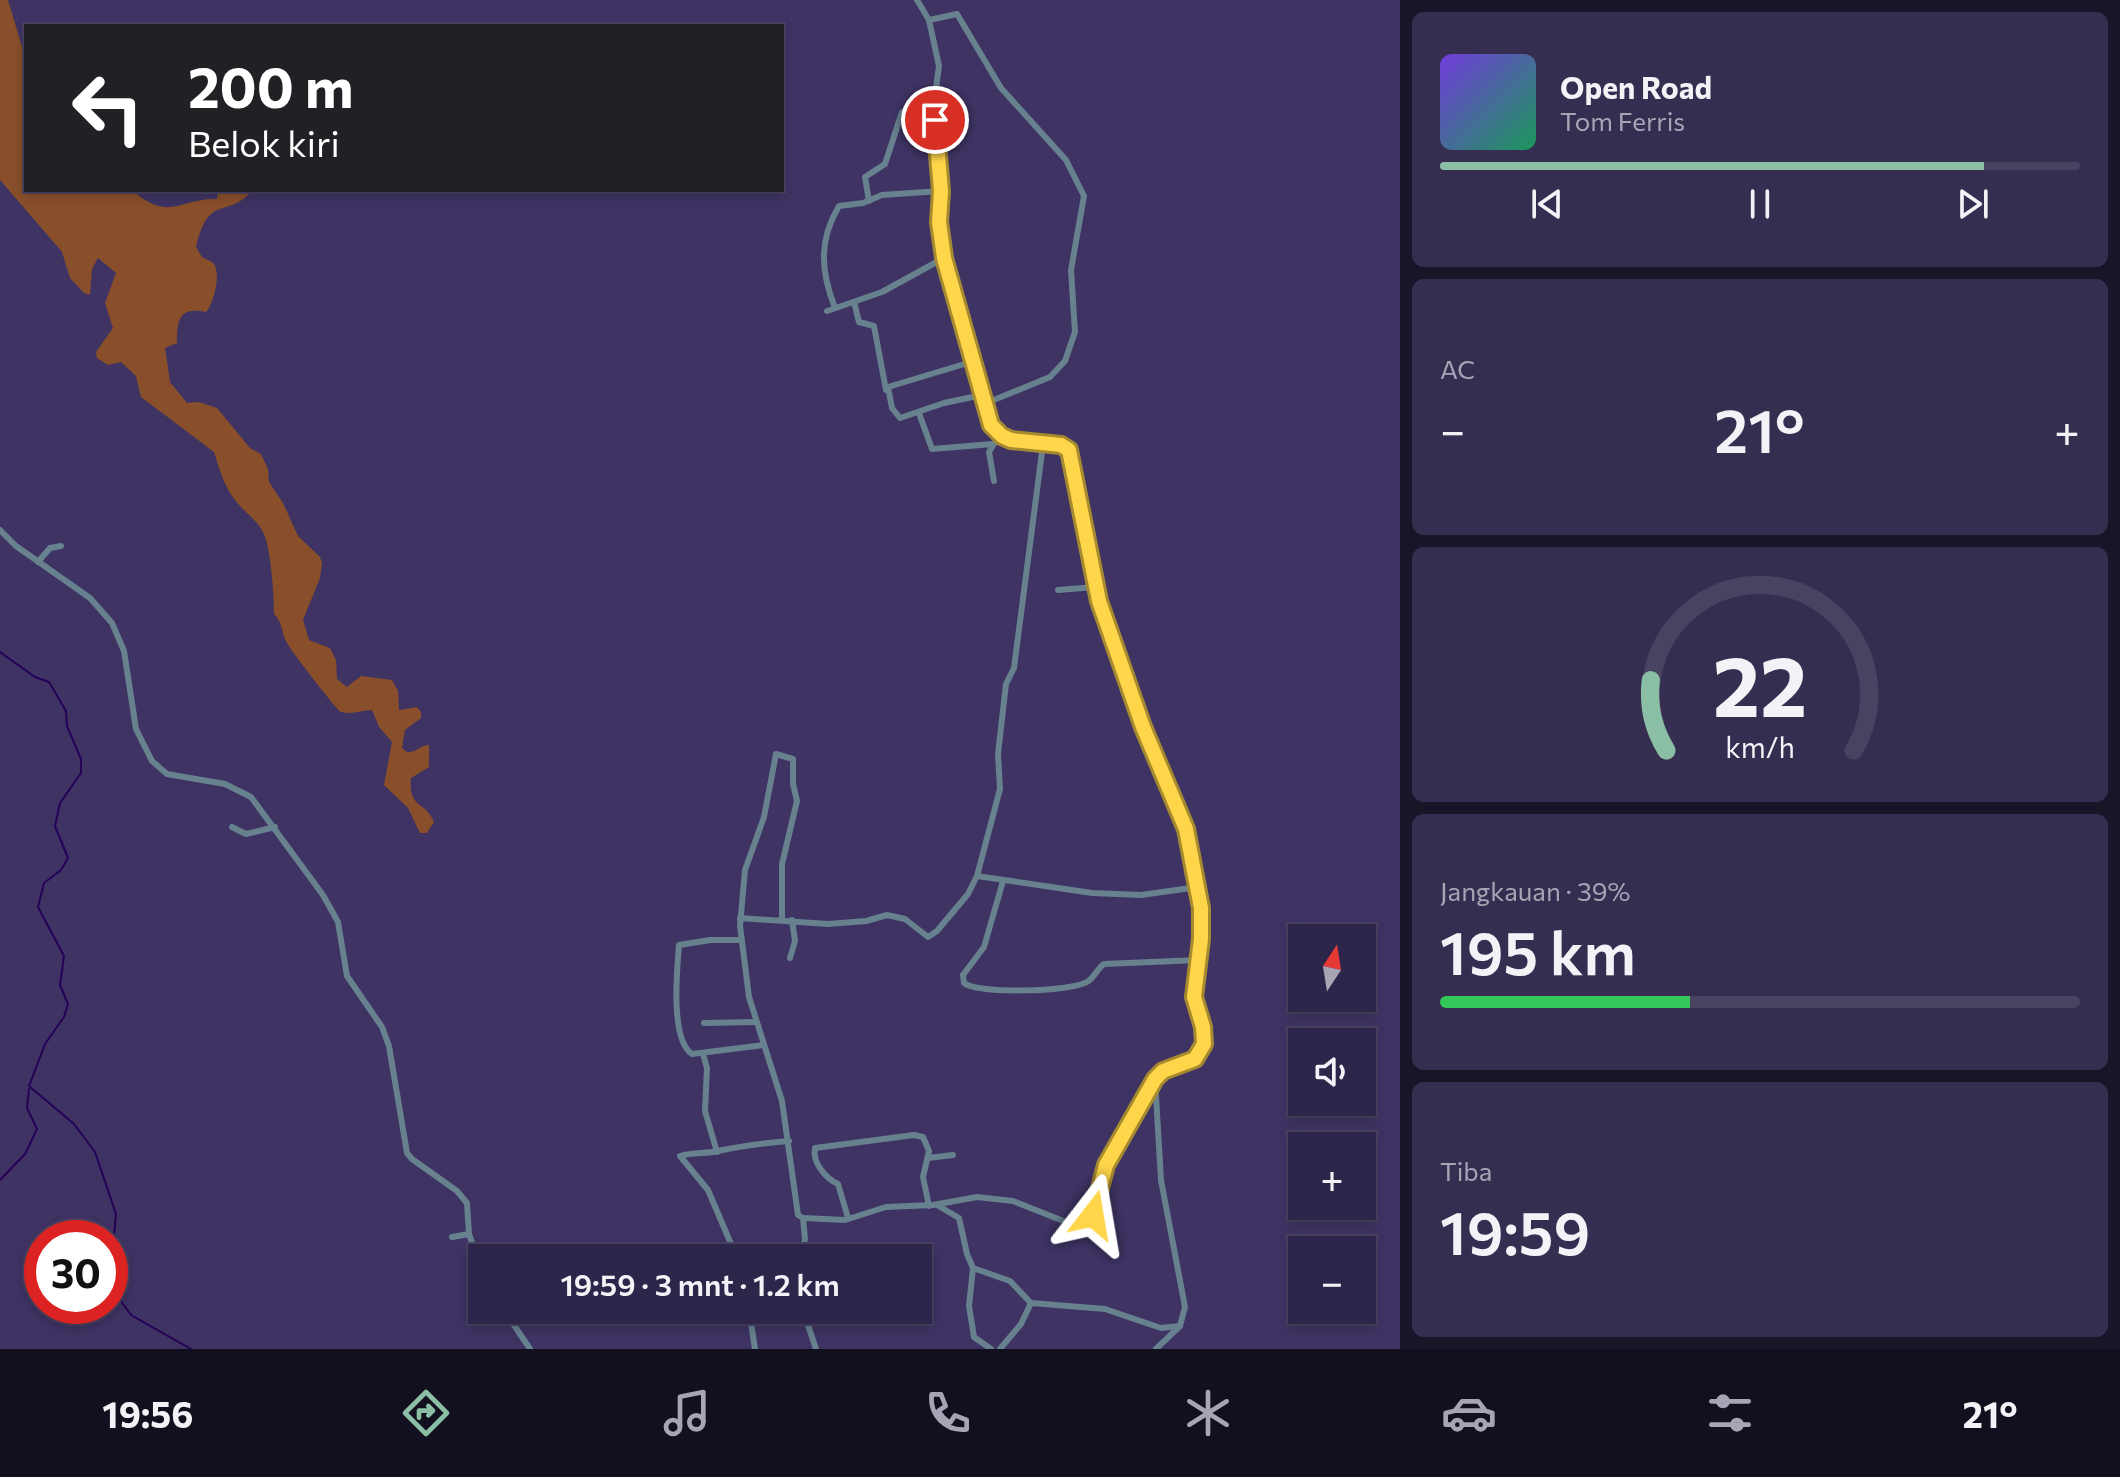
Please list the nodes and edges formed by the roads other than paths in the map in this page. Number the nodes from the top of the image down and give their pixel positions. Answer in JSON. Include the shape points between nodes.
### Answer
{"nodes":[{"id":1,"x":917,"y":0,"type":"edge"},
{"id":2,"x":929,"y":20,"type":"junction"},
{"id":3,"x":933,"y":111,"type":"junction"},
{"id":4,"x":941,"y":191,"type":"junction"},
{"id":5,"x":869,"y":201,"type":"junction"},
{"id":6,"x":944,"y":258,"type":"junction"},
{"id":7,"x":854,"y":302,"type":"junction"},
{"id":8,"x":971,"y":362,"type":"junction"},
{"id":9,"x":886,"y":390,"type":"junction"},
{"id":10,"x":982,"y":395,"type":"junction"},
{"id":11,"x":984,"y":404,"type":"junction"},
{"id":12,"x":919,"y":413,"type":"junction"},
{"id":13,"x":1002,"y":436,"type":"junction"},
{"id":14,"x":993,"y":444,"type":"junction"},
{"id":15,"x":1043,"y":444,"type":"junction"},
{"id":16,"x":994,"y":481,"type":"dead end"},
{"id":17,"x":0,"y":530,"type":"edge"},
{"id":18,"x":61,"y":546,"type":"dead end"},
{"id":19,"x":38,"y":562,"type":"junction"},
{"id":20,"x":1095,"y":587,"type":"junction"},
{"id":21,"x":1058,"y":590,"type":"dead end"},
{"id":22,"x":232,"y":827,"type":"dead end"},
{"id":23,"x":275,"y":827,"type":"junction"},
{"id":24,"x":977,"y":876,"type":"junction"},
{"id":25,"x":1003,"y":881,"type":"junction"},
{"id":26,"x":1198,"y":887,"type":"junction"},
{"id":27,"x":740,"y":918,"type":"junction"},
{"id":28,"x":782,"y":919,"type":"junction"},
{"id":29,"x":792,"y":920,"type":"junction"},
{"id":30,"x":742,"y":940,"type":"junction"},
{"id":31,"x":790,"y":958,"type":"dead end"},
{"id":32,"x":1199,"y":960,"type":"junction"},
{"id":33,"x":756,"y":1022,"type":"junction"},
{"id":34,"x":704,"y":1023,"type":"dead end"},
{"id":35,"x":764,"y":1045,"type":"junction"},
{"id":36,"x":703,"y":1054,"type":"junction"},
{"id":37,"x":1155,"y":1079,"type":"junction"},
{"id":38,"x":789,"y":1141,"type":"junction"},
{"id":39,"x":717,"y":1152,"type":"junction"},
{"id":40,"x":953,"y":1155,"type":"dead end"},
{"id":41,"x":928,"y":1158,"type":"junction"},
{"id":42,"x":933,"y":1205,"type":"junction"},
{"id":43,"x":803,"y":1218,"type":"junction"},
{"id":44,"x":848,"y":1218,"type":"junction"},
{"id":45,"x":469,"y":1234,"type":"junction"},
{"id":46,"x":452,"y":1237,"type":"dead end"},
{"id":47,"x":473,"y":1244,"type":"edge"},
{"id":48,"x":731,"y":1244,"type":"edge"},
{"id":49,"x":804,"y":1244,"type":"edge"},
{"id":50,"x":973,"y":1268,"type":"junction"},
{"id":51,"x":1031,"y":1303,"type":"junction"},
{"id":52,"x":513,"y":1324,"type":"edge"},
{"id":53,"x":751,"y":1324,"type":"edge"},
{"id":54,"x":808,"y":1324,"type":"edge"},
{"id":55,"x":1180,"y":1326,"type":"junction"},
{"id":56,"x":530,"y":1349,"type":"edge"},
{"id":57,"x":755,"y":1349,"type":"edge"},
{"id":58,"x":816,"y":1349,"type":"edge"},
{"id":59,"x":991,"y":1349,"type":"edge"},
{"id":60,"x":1000,"y":1349,"type":"edge"},
{"id":61,"x":1156,"y":1349,"type":"edge"}],
"edges":[{"from":1,"to":2,"type":"street"},
{"from":2,"to":3,"type":"street","via":[[939,66]]},
{"from":2,"to":11,"type":"street","via":[[957,14],[1001,88],[1066,160],[1084,196],[1071,275],[1075,332],[1065,361],[1050,377]]},
{"from":3,"to":4,"type":"street"},
{"from":3,"to":5,"type":"street","via":[[902,112],[887,161],[865,177]]},
{"from":4,"to":5,"type":"street","via":[[882,195]]},
{"from":4,"to":6,"type":"street"},
{"from":5,"to":7,"type":"street","via":[[839,206],[822,248],[831,310]]},
{"from":6,"to":7,"type":"street"},
{"from":6,"to":8,"type":"street"},
{"from":7,"to":9,"type":"street","via":[[859,322],[874,326]]},
{"from":8,"to":9,"type":"street"},
{"from":8,"to":10,"type":"street"},
{"from":9,"to":12,"type":"street","via":[[898,418]]},
{"from":10,"to":11,"type":"street"},
{"from":10,"to":12,"type":"street"},
{"from":11,"to":13,"type":"street","via":[[991,425]]},
{"from":12,"to":14,"type":"street","via":[[932,449]]},
{"from":13,"to":14,"type":"street"},
{"from":13,"to":15,"type":"street"},
{"from":14,"to":16,"type":"street","via":[[989,452]]},
{"from":15,"to":20,"type":"street","via":[[1069,450]]},
{"from":15,"to":24,"type":"street","via":[[1014,668],[1006,684],[998,756],[1001,786]]},
{"from":17,"to":19,"type":"street"},
{"from":18,"to":19,"type":"street","via":[[50,548]]},
{"from":19,"to":23,"type":"street","via":[[90,598],[112,623],[124,651],[136,729],[152,761],[167,774],[239,789]]},
{"from":20,"to":21,"type":"street"},
{"from":20,"to":26,"type":"street","via":[[1143,727],[1186,829]]},
{"from":22,"to":23,"type":"street","via":[[246,834]]},
{"from":23,"to":45,"type":"street","via":[[338,922],[347,976],[382,1027],[407,1153],[467,1203]]},
{"from":24,"to":25,"type":"street"},
{"from":24,"to":29,"type":"street","via":[[968,894],[928,937],[905,919],[887,915],[836,924]]},
{"from":25,"to":26,"type":"street","via":[[1138,895]]},
{"from":25,"to":32,"type":"street","via":[[984,947],[963,975],[967,986],[1015,992],[1086,983],[1104,964]]},
{"from":26,"to":32,"type":"street"},
{"from":27,"to":28,"type":"street"},
{"from":27,"to":28,"type":"street","via":[[745,870],[764,817],[776,754],[783,754],[793,759],[797,801],[782,864]]},
{"from":27,"to":30,"type":"street"},
{"from":28,"to":29,"type":"street"},
{"from":29,"to":31,"type":"street","via":[[795,941]]},
{"from":30,"to":33,"type":"street"},
{"from":30,"to":36,"type":"street","via":[[679,945],[678,1025],[685,1048]]},
{"from":32,"to":37,"type":"street","via":[[1194,997],[1204,1044],[1195,1059]]},
{"from":33,"to":34,"type":"street"},
{"from":33,"to":35,"type":"street"},
{"from":35,"to":36,"type":"street"},
{"from":35,"to":38,"type":"street"},
{"from":36,"to":39,"type":"street","via":[[705,1111]]},
{"from":37,"to":42,"type":"street","via":[[1106,1165],[1088,1220],[1066,1222],[991,1197]]},
{"from":37,"to":55,"type":"street","via":[[1161,1180],[1184,1297]]},
{"from":38,"to":39,"type":"street"},
{"from":38,"to":43,"type":"street","via":[[798,1215]]},
{"from":39,"to":48,"type":"street","via":[[680,1157],[708,1190]]},
{"from":40,"to":41,"type":"street"},
{"from":41,"to":42,"type":"street","via":[[923,1177]]},
{"from":41,"to":44,"type":"street","via":[[923,1137],[914,1135],[815,1148],[814,1157],[826,1178],[838,1184]]},
{"from":42,"to":44,"type":"street","via":[[886,1207]]},
{"from":42,"to":50,"type":"street","via":[[959,1218]]},
{"from":43,"to":44,"type":"street"},
{"from":43,"to":49,"type":"street"},
{"from":45,"to":46,"type":"street"},
{"from":45,"to":47,"type":"street"},
{"from":50,"to":51,"type":"street","via":[[1010,1281]]},
{"from":50,"to":59,"type":"street","via":[[969,1306],[974,1337]]},
{"from":51,"to":55,"type":"street","via":[[1105,1309],[1161,1328]]},
{"from":51,"to":60,"type":"street"},
{"from":52,"to":56,"type":"street"},
{"from":53,"to":57,"type":"street"},
{"from":54,"to":58,"type":"street"},
{"from":55,"to":61,"type":"street"}]}
